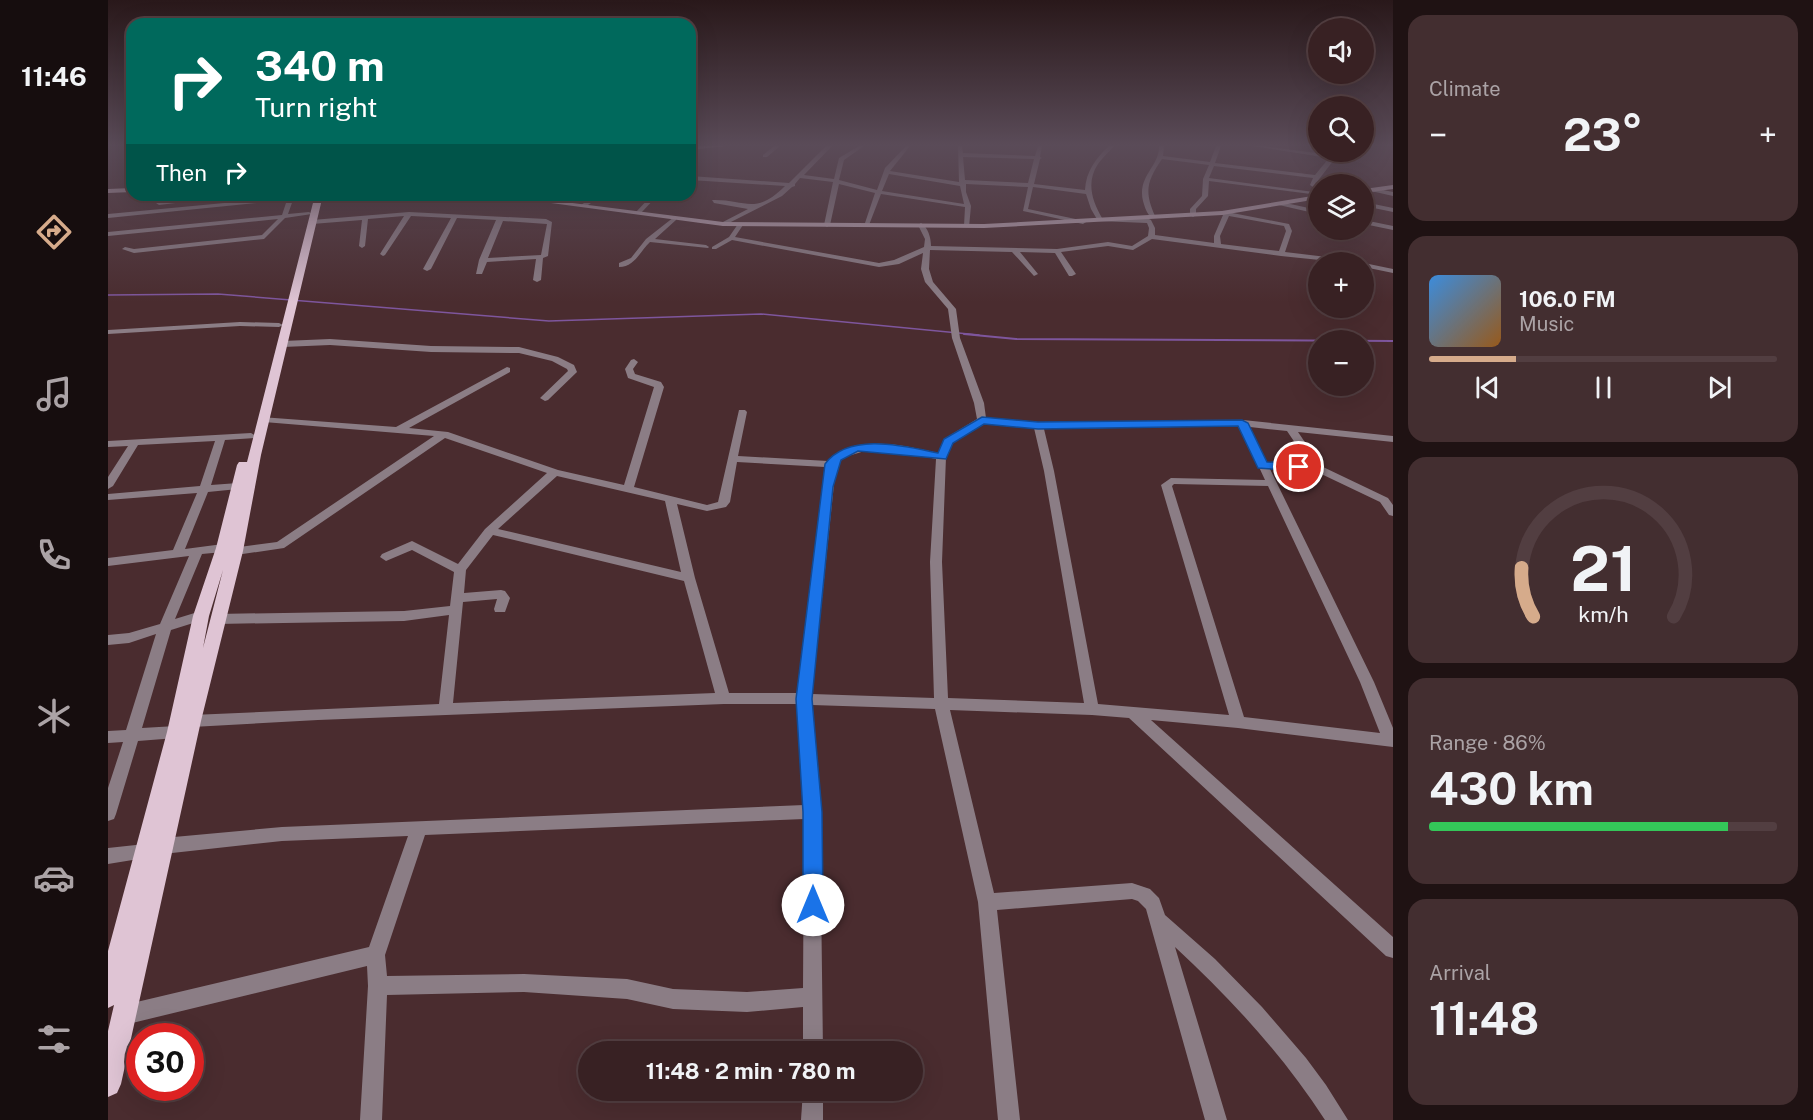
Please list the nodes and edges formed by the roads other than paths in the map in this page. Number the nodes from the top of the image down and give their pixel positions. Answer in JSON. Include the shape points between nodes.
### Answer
{"nodes":[{"id":1,"x":771,"y":198,"type":"edge"},
{"id":2,"x":832,"y":198,"type":"edge"},
{"id":3,"x":876,"y":198,"type":"edge"},
{"id":4,"x":918,"y":198,"type":"edge"},
{"id":5,"x":965,"y":198,"type":"edge"},
{"id":6,"x":1026,"y":198,"type":"edge"},
{"id":7,"x":1087,"y":198,"type":"edge"},
{"id":8,"x":1144,"y":198,"type":"edge"},
{"id":9,"x":1203,"y":198,"type":"edge"},
{"id":10,"x":1304,"y":198,"type":"edge"},
{"id":11,"x":172,"y":201,"type":"edge"},
{"id":12,"x":246,"y":201,"type":"edge"},
{"id":13,"x":289,"y":201,"type":"edge"},
{"id":14,"x":314,"y":201,"type":"edge"},
{"id":15,"x":542,"y":201,"type":"edge"},
{"id":16,"x":591,"y":201,"type":"edge"},
{"id":17,"x":649,"y":201,"type":"edge"},
{"id":18,"x":714,"y":201,"type":"dead end"},
{"id":19,"x":150,"y":204,"type":"dead end"},
{"id":20,"x":1281,"y":204,"type":"junction"},
{"id":21,"x":201,"y":206,"type":"junction"},
{"id":22,"x":583,"y":206,"type":"junction"},
{"id":23,"x":968,"y":206,"type":"junction"},
{"id":24,"x":1374,"y":206,"type":"edge"},
{"id":25,"x":756,"y":208,"type":"junction"},
{"id":26,"x":1308,"y":210,"type":"edge"},
{"id":27,"x":1393,"y":210,"type":"edge"},
{"id":28,"x":131,"y":213,"type":"junction"},
{"id":29,"x":638,"y":213,"type":"junction"},
{"id":30,"x":409,"y":214,"type":"junction"},
{"id":31,"x":1193,"y":214,"type":"junction"},
{"id":32,"x":1225,"y":214,"type":"junction"},
{"id":33,"x":285,"y":215,"type":"junction"},
{"id":34,"x":108,"y":216,"type":"edge"},
{"id":35,"x":455,"y":216,"type":"junction"},
{"id":36,"x":1152,"y":216,"type":"junction"},
{"id":37,"x":310,"y":218,"type":"junction"},
{"id":38,"x":365,"y":218,"type":"junction"},
{"id":39,"x":500,"y":219,"type":"junction"},
{"id":40,"x":674,"y":219,"type":"junction"},
{"id":41,"x":1100,"y":220,"type":"junction"},
{"id":42,"x":1083,"y":222,"type":"junction"},
{"id":43,"x":723,"y":224,"type":"junction"},
{"id":44,"x":1374,"y":224,"type":"edge"},
{"id":45,"x":189,"y":225,"type":"junction"},
{"id":46,"x":740,"y":225,"type":"junction"},
{"id":47,"x":827,"y":225,"type":"junction"},
{"id":48,"x":866,"y":225,"type":"junction"},
{"id":49,"x":921,"y":225,"type":"junction"},
{"id":50,"x":967,"y":226,"type":"junction"},
{"id":51,"x":1393,"y":228,"type":"edge"},
{"id":52,"x":116,"y":233,"type":"junction"},
{"id":53,"x":108,"y":234,"type":"edge"},
{"id":54,"x":1151,"y":237,"type":"junction"},
{"id":55,"x":731,"y":238,"type":"junction"},
{"id":56,"x":648,"y":240,"type":"junction"},
{"id":57,"x":1218,"y":245,"type":"junction"},
{"id":58,"x":362,"y":246,"type":"dead end"},
{"id":59,"x":928,"y":248,"type":"junction"},
{"id":60,"x":125,"y":249,"type":"dead end"},
{"id":61,"x":1016,"y":251,"type":"junction"},
{"id":62,"x":1057,"y":251,"type":"junction"},
{"id":63,"x":383,"y":254,"type":"dead end"},
{"id":64,"x":1281,"y":254,"type":"junction"},
{"id":65,"x":544,"y":256,"type":"dead end"},
{"id":66,"x":1308,"y":257,"type":"edge"},
{"id":67,"x":483,"y":260,"type":"junction"},
{"id":68,"x":622,"y":265,"type":"dead end"},
{"id":69,"x":1374,"y":267,"type":"edge"},
{"id":70,"x":427,"y":268,"type":"dead end"},
{"id":71,"x":1393,"y":271,"type":"edge"},
{"id":72,"x":479,"y":272,"type":"dead end"},
{"id":73,"x":1034,"y":274,"type":"dead end"},
{"id":74,"x":1072,"y":274,"type":"dead end"},
{"id":75,"x":537,"y":280,"type":"dead end"},
{"id":76,"x":279,"y":325,"type":"junction"},
{"id":77,"x":108,"y":332,"type":"edge"},
{"id":78,"x":283,"y":344,"type":"junction"},
{"id":79,"x":634,"y":362,"type":"dead end"},
{"id":80,"x":507,"y":370,"type":"dead end"},
{"id":81,"x":545,"y":398,"type":"dead end"},
{"id":82,"x":742,"y":412,"type":"dead end"},
{"id":83,"x":264,"y":419,"type":"junction"},
{"id":84,"x":982,"y":420,"type":"junction"},
{"id":85,"x":1242,"y":423,"type":"junction"},
{"id":86,"x":1038,"y":426,"type":"junction"},
{"id":87,"x":1290,"y":427,"type":"junction"},
{"id":88,"x":400,"y":429,"type":"junction"},
{"id":89,"x":444,"y":434,"type":"junction"},
{"id":90,"x":251,"y":436,"type":"junction"},
{"id":91,"x":221,"y":438,"type":"junction"},
{"id":92,"x":1393,"y":439,"type":"edge"},
{"id":93,"x":135,"y":442,"type":"junction"},
{"id":94,"x":108,"y":444,"type":"edge"},
{"id":95,"x":941,"y":457,"type":"junction"},
{"id":96,"x":732,"y":459,"type":"junction"},
{"id":97,"x":831,"y":464,"type":"junction"},
{"id":98,"x":1263,"y":466,"type":"junction"},
{"id":99,"x":1317,"y":468,"type":"junction"},
{"id":100,"x":555,"y":472,"type":"junction"},
{"id":101,"x":1270,"y":483,"type":"junction"},
{"id":102,"x":108,"y":486,"type":"edge"},
{"id":103,"x":238,"y":486,"type":"junction"},
{"id":104,"x":204,"y":489,"type":"junction"},
{"id":105,"x":628,"y":490,"type":"junction"},
{"id":106,"x":108,"y":496,"type":"edge"},
{"id":107,"x":1388,"y":499,"type":"edge"},
{"id":108,"x":670,"y":500,"type":"junction"},
{"id":109,"x":1393,"y":513,"type":"edge"},
{"id":110,"x":491,"y":531,"type":"junction"},
{"id":111,"x":229,"y":549,"type":"junction"},
{"id":112,"x":197,"y":552,"type":"junction"},
{"id":113,"x":177,"y":555,"type":"junction"},
{"id":114,"x":386,"y":557,"type":"dead end"},
{"id":115,"x":108,"y":562,"type":"edge"},
{"id":116,"x":460,"y":570,"type":"junction"},
{"id":117,"x":689,"y":578,"type":"junction"},
{"id":118,"x":457,"y":604,"type":"junction"},
{"id":119,"x":500,"y":609,"type":"dead end"},
{"id":120,"x":209,"y":618,"type":"junction"},
{"id":121,"x":165,"y":628,"type":"junction"},
{"id":122,"x":108,"y":640,"type":"edge"},
{"id":123,"x":724,"y":698,"type":"junction"},
{"id":124,"x":804,"y":699,"type":"junction"},
{"id":125,"x":940,"y":703,"type":"junction"},
{"id":126,"x":445,"y":710,"type":"junction"},
{"id":127,"x":1092,"y":710,"type":"junction"},
{"id":128,"x":1133,"y":713,"type":"junction"},
{"id":129,"x":192,"y":721,"type":"junction"},
{"id":130,"x":1238,"y":722,"type":"junction"},
{"id":131,"x":176,"y":732,"type":"junction"},
{"id":132,"x":134,"y":735,"type":"junction"},
{"id":133,"x":108,"y":737,"type":"edge"},
{"id":134,"x":1392,"y":741,"type":"edge"},
{"id":135,"x":812,"y":812,"type":"junction"},
{"id":136,"x":108,"y":814,"type":"edge"},
{"id":137,"x":420,"y":829,"type":"junction"},
{"id":138,"x":163,"y":846,"type":"junction"},
{"id":139,"x":145,"y":852,"type":"junction"},
{"id":140,"x":108,"y":856,"type":"edge"},
{"id":141,"x":987,"y":902,"type":"junction"},
{"id":142,"x":1158,"y":920,"type":"junction"},
{"id":143,"x":1393,"y":949,"type":"edge"},
{"id":144,"x":376,"y":956,"type":"junction"},
{"id":145,"x":378,"y":986,"type":"junction"},
{"id":146,"x":108,"y":996,"type":"edge"},
{"id":147,"x":814,"y":997,"type":"junction"},
{"id":148,"x":124,"y":1015,"type":"junction"},
{"id":149,"x":813,"y":1041,"type":"edge"},
{"id":150,"x":108,"y":1084,"type":"edge"},
{"id":151,"x":813,"y":1101,"type":"edge"},
{"id":152,"x":371,"y":1120,"type":"edge"},
{"id":153,"x":812,"y":1120,"type":"edge"},
{"id":154,"x":1009,"y":1120,"type":"edge"},
{"id":155,"x":1216,"y":1120,"type":"edge"},
{"id":156,"x":1336,"y":1120,"type":"edge"}],
"edges":[{"from":1,"to":25,"type":"street"},
{"from":2,"to":47,"type":"street"},
{"from":3,"to":48,"type":"street"},
{"from":4,"to":23,"type":"street"},
{"from":5,"to":23,"type":"street"},
{"from":6,"to":42,"type":"street","via":[[1025,210]]},
{"from":7,"to":41,"type":"street"},
{"from":8,"to":36,"type":"street"},
{"from":9,"to":31,"type":"street"},
{"from":10,"to":20,"type":"street"},
{"from":11,"to":19,"type":"street"},
{"from":12,"to":21,"type":"street"},
{"from":13,"to":33,"type":"street"},
{"from":14,"to":37,"type":"main road"},
{"from":15,"to":22,"type":"street"},
{"from":16,"to":22,"type":"street"},
{"from":17,"to":29,"type":"street"},
{"from":18,"to":25,"type":"street"},
{"from":20,"to":26,"type":"street"},
{"from":20,"to":32,"type":"street"},
{"from":21,"to":28,"type":"street"},
{"from":21,"to":45,"type":"street"},
{"from":22,"to":29,"type":"street"},
{"from":23,"to":50,"type":"street"},
{"from":24,"to":27,"type":"street"},
{"from":25,"to":43,"type":"street"},
{"from":28,"to":34,"type":"street"},
{"from":28,"to":52,"type":"street"},
{"from":29,"to":40,"type":"street"},
{"from":30,"to":35,"type":"street"},
{"from":30,"to":38,"type":"street"},
{"from":30,"to":63,"type":"street"},
{"from":31,"to":32,"type":"street"},
{"from":31,"to":36,"type":"street"},
{"from":32,"to":57,"type":"street"},
{"from":32,"to":64,"type":"street","via":[[1287,225],[1289,231]]},
{"from":33,"to":37,"type":"street"},
{"from":33,"to":45,"type":"street"},
{"from":33,"to":60,"type":"street","via":[[268,235],[258,239]]},
{"from":35,"to":39,"type":"street"},
{"from":35,"to":70,"type":"street"},
{"from":36,"to":41,"type":"street"},
{"from":37,"to":38,"type":"street"},
{"from":37,"to":76,"type":"main road"},
{"from":37,"to":78,"type":"main road"},
{"from":38,"to":58,"type":"street"},
{"from":39,"to":65,"type":"street","via":[[549,222]]},
{"from":39,"to":67,"type":"street"},
{"from":40,"to":43,"type":"street"},
{"from":40,"to":56,"type":"street"},
{"from":41,"to":42,"type":"street"},
{"from":41,"to":54,"type":"street","via":[[1149,221]]},
{"from":42,"to":50,"type":"street"},
{"from":43,"to":46,"type":"street"},
{"from":44,"to":51,"type":"street"},
{"from":45,"to":52,"type":"street"},
{"from":46,"to":47,"type":"street"},
{"from":46,"to":55,"type":"street"},
{"from":47,"to":48,"type":"street"},
{"from":48,"to":49,"type":"street"},
{"from":49,"to":50,"type":"street"},
{"from":49,"to":59,"type":"street"},
{"from":52,"to":53,"type":"street"},
{"from":54,"to":57,"type":"street"},
{"from":54,"to":62,"type":"street","via":[[1133,248],[1104,244]]},
{"from":55,"to":56,"type":"street","via":[[710,248]]},
{"from":55,"to":59,"type":"street","via":[[879,265]]},
{"from":56,"to":68,"type":"street","via":[[633,259]]},
{"from":57,"to":64,"type":"street"},
{"from":59,"to":61,"type":"street"},
{"from":59,"to":84,"type":"street","via":[[927,276],[934,291],[952,309],[956,338]]},
{"from":61,"to":62,"type":"street"},
{"from":61,"to":73,"type":"street"},
{"from":62,"to":74,"type":"street"},
{"from":64,"to":66,"type":"street"},
{"from":67,"to":72,"type":"street"},
{"from":67,"to":75,"type":"street","via":[[540,257]]},
{"from":69,"to":71,"type":"street"},
{"from":76,"to":77,"type":"street"},
{"from":76,"to":90,"type":"main road"},
{"from":78,"to":81,"type":"street","via":[[330,342],[519,350],[571,367],[573,372]]},
{"from":78,"to":83,"type":"main road"},
{"from":79,"to":105,"type":"street","via":[[629,369],[631,376],[659,387]]},
{"from":80,"to":88,"type":"street"},
{"from":82,"to":96,"type":"street"},
{"from":83,"to":88,"type":"street"},
{"from":83,"to":111,"type":"main road"},
{"from":84,"to":86,"type":"street"},
{"from":84,"to":95,"type":"street","via":[[948,441]]},
{"from":85,"to":86,"type":"street"},
{"from":85,"to":87,"type":"street"},
{"from":85,"to":98,"type":"street"},
{"from":86,"to":127,"type":"street"},
{"from":87,"to":92,"type":"street"},
{"from":87,"to":99,"type":"street"},
{"from":88,"to":89,"type":"street"},
{"from":89,"to":100,"type":"street"},
{"from":89,"to":111,"type":"street","via":[[280,545]]},
{"from":90,"to":91,"type":"street"},
{"from":90,"to":103,"type":"main road"},
{"from":91,"to":93,"type":"street"},
{"from":91,"to":104,"type":"street"},
{"from":93,"to":94,"type":"street"},
{"from":93,"to":102,"type":"street"},
{"from":95,"to":97,"type":"street","via":[[856,448],[847,450]]},
{"from":95,"to":125,"type":"street","via":[[936,562]]},
{"from":96,"to":97,"type":"street"},
{"from":96,"to":108,"type":"street","via":[[722,505],[707,508]]},
{"from":97,"to":124,"type":"street"},
{"from":98,"to":99,"type":"street"},
{"from":98,"to":101,"type":"street"},
{"from":99,"to":107,"type":"street"},
{"from":100,"to":105,"type":"street"},
{"from":100,"to":110,"type":"street"},
{"from":101,"to":130,"type":"street","via":[[1166,485]]},
{"from":101,"to":134,"type":"street"},
{"from":103,"to":104,"type":"street"},
{"from":103,"to":111,"type":"main road"},
{"from":104,"to":106,"type":"street"},
{"from":104,"to":113,"type":"street"},
{"from":105,"to":108,"type":"street"},
{"from":107,"to":109,"type":"street"},
{"from":108,"to":117,"type":"street"},
{"from":110,"to":116,"type":"street"},
{"from":110,"to":117,"type":"street"},
{"from":111,"to":112,"type":"street"},
{"from":111,"to":120,"type":"main road"},
{"from":112,"to":113,"type":"street"},
{"from":112,"to":121,"type":"street"},
{"from":113,"to":115,"type":"street"},
{"from":114,"to":116,"type":"street","via":[[412,545]]},
{"from":116,"to":118,"type":"street"},
{"from":117,"to":123,"type":"street"},
{"from":118,"to":119,"type":"street","via":[[501,594],[504,598]]},
{"from":118,"to":120,"type":"street","via":[[404,616]]},
{"from":118,"to":126,"type":"street"},
{"from":120,"to":121,"type":"street"},
{"from":120,"to":129,"type":"main road"},
{"from":120,"to":131,"type":"main road"},
{"from":121,"to":122,"type":"street"},
{"from":121,"to":132,"type":"street"},
{"from":123,"to":124,"type":"street"},
{"from":123,"to":126,"type":"street"},
{"from":124,"to":125,"type":"street"},
{"from":124,"to":135,"type":"street"},
{"from":125,"to":127,"type":"street"},
{"from":125,"to":141,"type":"street"},
{"from":126,"to":129,"type":"street"},
{"from":127,"to":128,"type":"street"},
{"from":128,"to":130,"type":"street"},
{"from":128,"to":143,"type":"street"},
{"from":129,"to":138,"type":"main road"},
{"from":130,"to":134,"type":"street"},
{"from":131,"to":132,"type":"street"},
{"from":131,"to":139,"type":"main road"},
{"from":132,"to":133,"type":"street"},
{"from":132,"to":136,"type":"street"},
{"from":135,"to":137,"type":"street"},
{"from":135,"to":147,"type":"street"},
{"from":137,"to":138,"type":"street","via":[[282,834]]},
{"from":137,"to":144,"type":"street"},
{"from":138,"to":148,"type":"main road"},
{"from":139,"to":140,"type":"street"},
{"from":139,"to":146,"type":"main road"},
{"from":141,"to":142,"type":"street","via":[[1132,891],[1153,904]]},
{"from":141,"to":154,"type":"street"},
{"from":142,"to":155,"type":"street"},
{"from":142,"to":156,"type":"street","via":[[1217,972],[1315,1084]]},
{"from":144,"to":145,"type":"street"},
{"from":144,"to":148,"type":"street"},
{"from":145,"to":147,"type":"street","via":[[524,983],[627,989],[673,999],[747,1002]]},
{"from":145,"to":152,"type":"street"},
{"from":147,"to":149,"type":"street"},
{"from":148,"to":150,"type":"main road"},
{"from":151,"to":153,"type":"street"}]}
